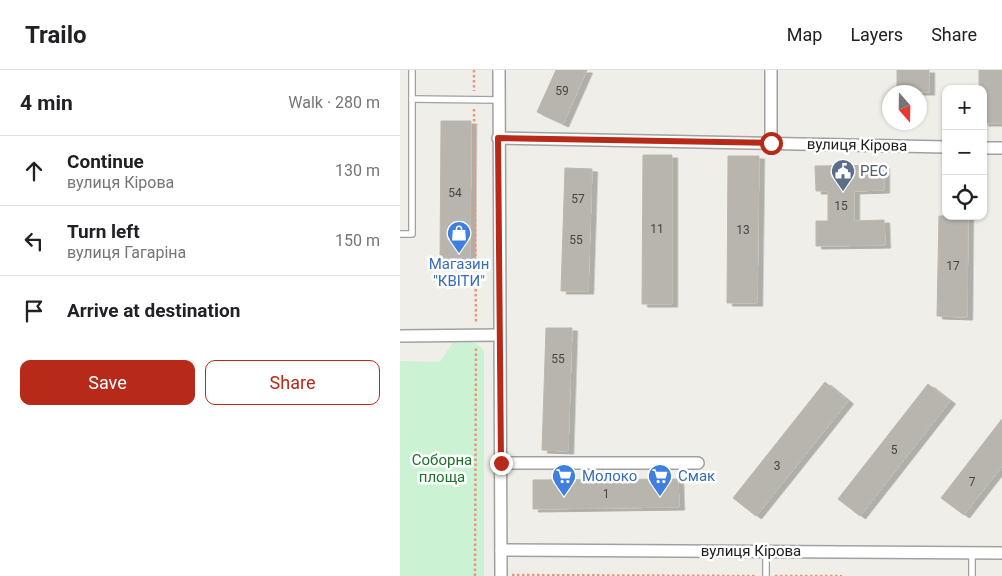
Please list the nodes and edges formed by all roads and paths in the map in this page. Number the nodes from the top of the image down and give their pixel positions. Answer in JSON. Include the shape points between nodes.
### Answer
{"nodes":[{"id":1,"x":412,"y":70,"type":"edge"},
{"id":2,"x":499,"y":70,"type":"edge"},
{"id":3,"x":772,"y":70,"type":"edge"},
{"id":4,"x":412,"y":99,"type":"junction"},
{"id":5,"x":499,"y":100,"type":"junction"},
{"id":6,"x":498,"y":138,"type":"junction"},
{"id":7,"x":771,"y":143,"type":"junction"},
{"id":8,"x":942,"y":147,"type":"edge"},
{"id":9,"x":987,"y":148,"type":"edge"},
{"id":10,"x":1002,"y":148,"type":"edge"},
{"id":11,"x":400,"y":234,"type":"edge"},
{"id":12,"x":500,"y":335,"type":"junction"},
{"id":13,"x":400,"y":336,"type":"edge"},
{"id":14,"x":501,"y":463,"type":"junction"},
{"id":15,"x":698,"y":463,"type":"dead end"},
{"id":16,"x":501,"y":550,"type":"junction"},
{"id":17,"x":766,"y":551,"type":"junction"},
{"id":18,"x":972,"y":552,"type":"junction"},
{"id":19,"x":1002,"y":553,"type":"edge"},
{"id":20,"x":501,"y":576,"type":"edge"},
{"id":21,"x":766,"y":576,"type":"edge"},
{"id":22,"x":842,"y":576,"type":"edge"},
{"id":23,"x":972,"y":576,"type":"edge"}],
"edges":[{"from":1,"to":4,"type":"lane"},
{"from":2,"to":5,"type":"street"},
{"from":3,"to":7,"type":"street"},
{"from":4,"to":5,"type":"lane"},
{"from":4,"to":11,"type":"lane","via":[[412,234]]},
{"from":5,"to":6,"type":"street"},
{"from":6,"to":7,"type":"street","name":"вулиця Кірова"},
{"from":6,"to":12,"type":"street"},
{"from":7,"to":8,"type":"street","name":"вулиця Кірова"},
{"from":9,"to":10,"type":"street"},
{"from":12,"to":13,"type":"street"},
{"from":12,"to":14,"type":"street"},
{"from":14,"to":15,"type":"street"},
{"from":14,"to":16,"type":"street"},
{"from":16,"to":17,"type":"street","name":"вулиця Кірова"},
{"from":16,"to":20,"type":"street"},
{"from":17,"to":18,"type":"street","name":"вулиця Кірова"},
{"from":17,"to":21,"type":"lane"},
{"from":18,"to":19,"type":"street","name":"вулиця Кірова"},
{"from":18,"to":23,"type":"lane"},
{"from":20,"to":21,"type":"path"},
{"from":21,"to":22,"type":"path"}]}
